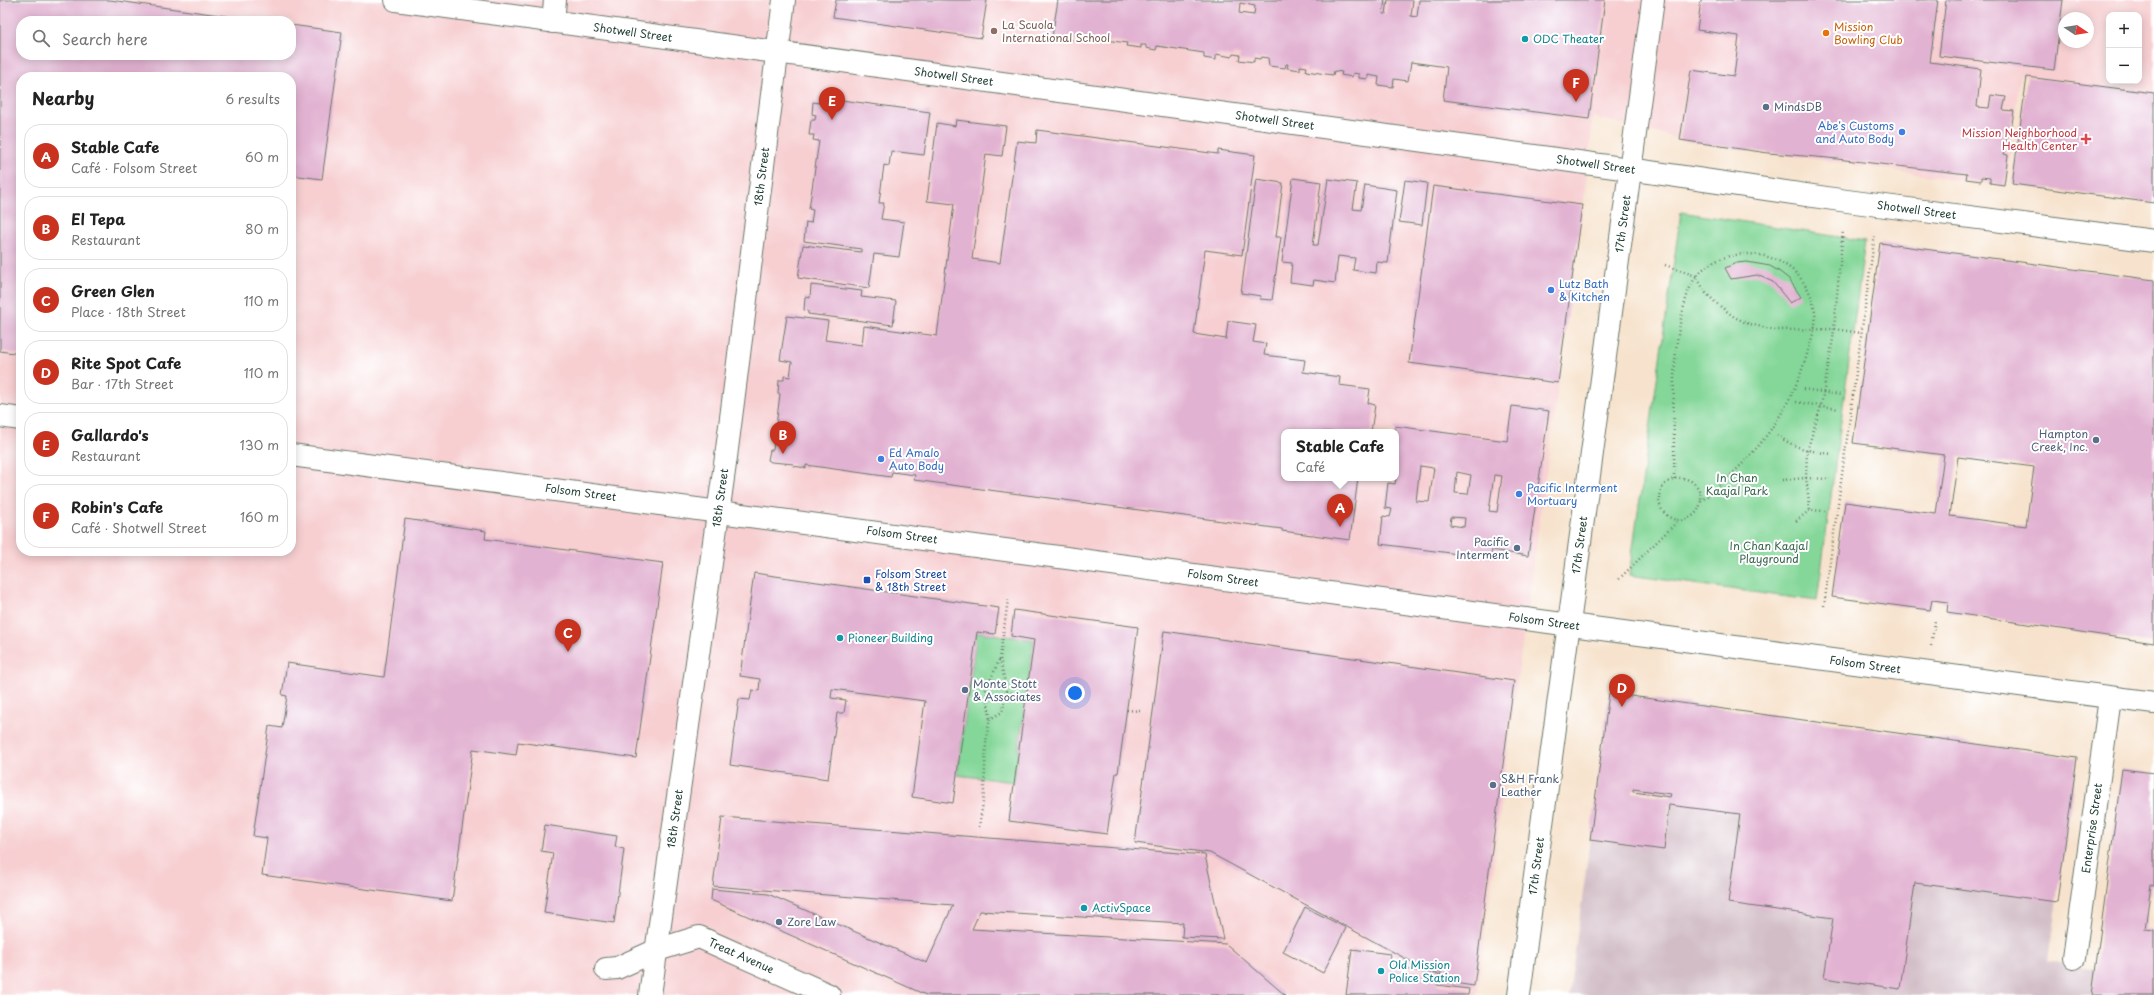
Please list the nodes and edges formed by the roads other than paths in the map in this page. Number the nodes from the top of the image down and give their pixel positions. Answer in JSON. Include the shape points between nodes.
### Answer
{"nodes":[{"id":1,"x":396,"y":0,"type":"edge"},
{"id":2,"x":555,"y":0,"type":"edge"},
{"id":3,"x":784,"y":0,"type":"edge"},
{"id":4,"x":1653,"y":0,"type":"edge"},
{"id":5,"x":553,"y":22,"type":"junction"},
{"id":6,"x":776,"y":53,"type":"junction"},
{"id":7,"x":1629,"y":169,"type":"junction"},
{"id":8,"x":2154,"y":241,"type":"edge"},
{"id":9,"x":0,"y":416,"type":"edge"},
{"id":10,"x":16,"y":418,"type":"edge"},
{"id":11,"x":296,"y":456,"type":"edge"},
{"id":12,"x":718,"y":510,"type":"junction"},
{"id":13,"x":1570,"y":625,"type":"junction"},
{"id":14,"x":2110,"y":698,"type":"junction"},
{"id":15,"x":2154,"y":704,"type":"edge"},
{"id":16,"x":657,"y":950,"type":"junction"},
{"id":17,"x":2074,"y":958,"type":"dead end"},
{"id":18,"x":606,"y":969,"type":"dead end"},
{"id":19,"x":650,"y":995,"type":"edge"},
{"id":20,"x":829,"y":995,"type":"edge"},
{"id":21,"x":1519,"y":995,"type":"edge"}],
"edges":[{"from":1,"to":5,"type":"street","name":"Shotwell Street"},
{"from":2,"to":5,"type":"street"},
{"from":3,"to":6,"type":"street","name":"18th Street"},
{"from":4,"to":7,"type":"street","name":"17th Street"},
{"from":5,"to":6,"type":"street","name":"Shotwell Street"},
{"from":6,"to":7,"type":"street","name":"Shotwell Street"},
{"from":6,"to":12,"type":"street","name":"18th Street"},
{"from":7,"to":8,"type":"street","name":"Shotwell Street","via":[[1847,201]]},
{"from":7,"to":13,"type":"street","name":"17th Street"},
{"from":9,"to":10,"type":"street"},
{"from":11,"to":12,"type":"street","name":"Folsom Street"},
{"from":12,"to":13,"type":"street","name":"Folsom Street"},
{"from":12,"to":16,"type":"street","name":"18th Street"},
{"from":13,"to":14,"type":"street","name":"Folsom Street"},
{"from":13,"to":21,"type":"street","name":"17th Street"},
{"from":14,"to":15,"type":"street","name":"Folsom Street"},
{"from":14,"to":17,"type":"street","name":"Enterprise Street"},
{"from":16,"to":18,"type":"street","name":"Treat Avenue","via":[[617,968]]},
{"from":16,"to":19,"type":"street","name":"18th Street"},
{"from":16,"to":20,"type":"street","name":"Treat Avenue","via":[[699,937]]}]}
